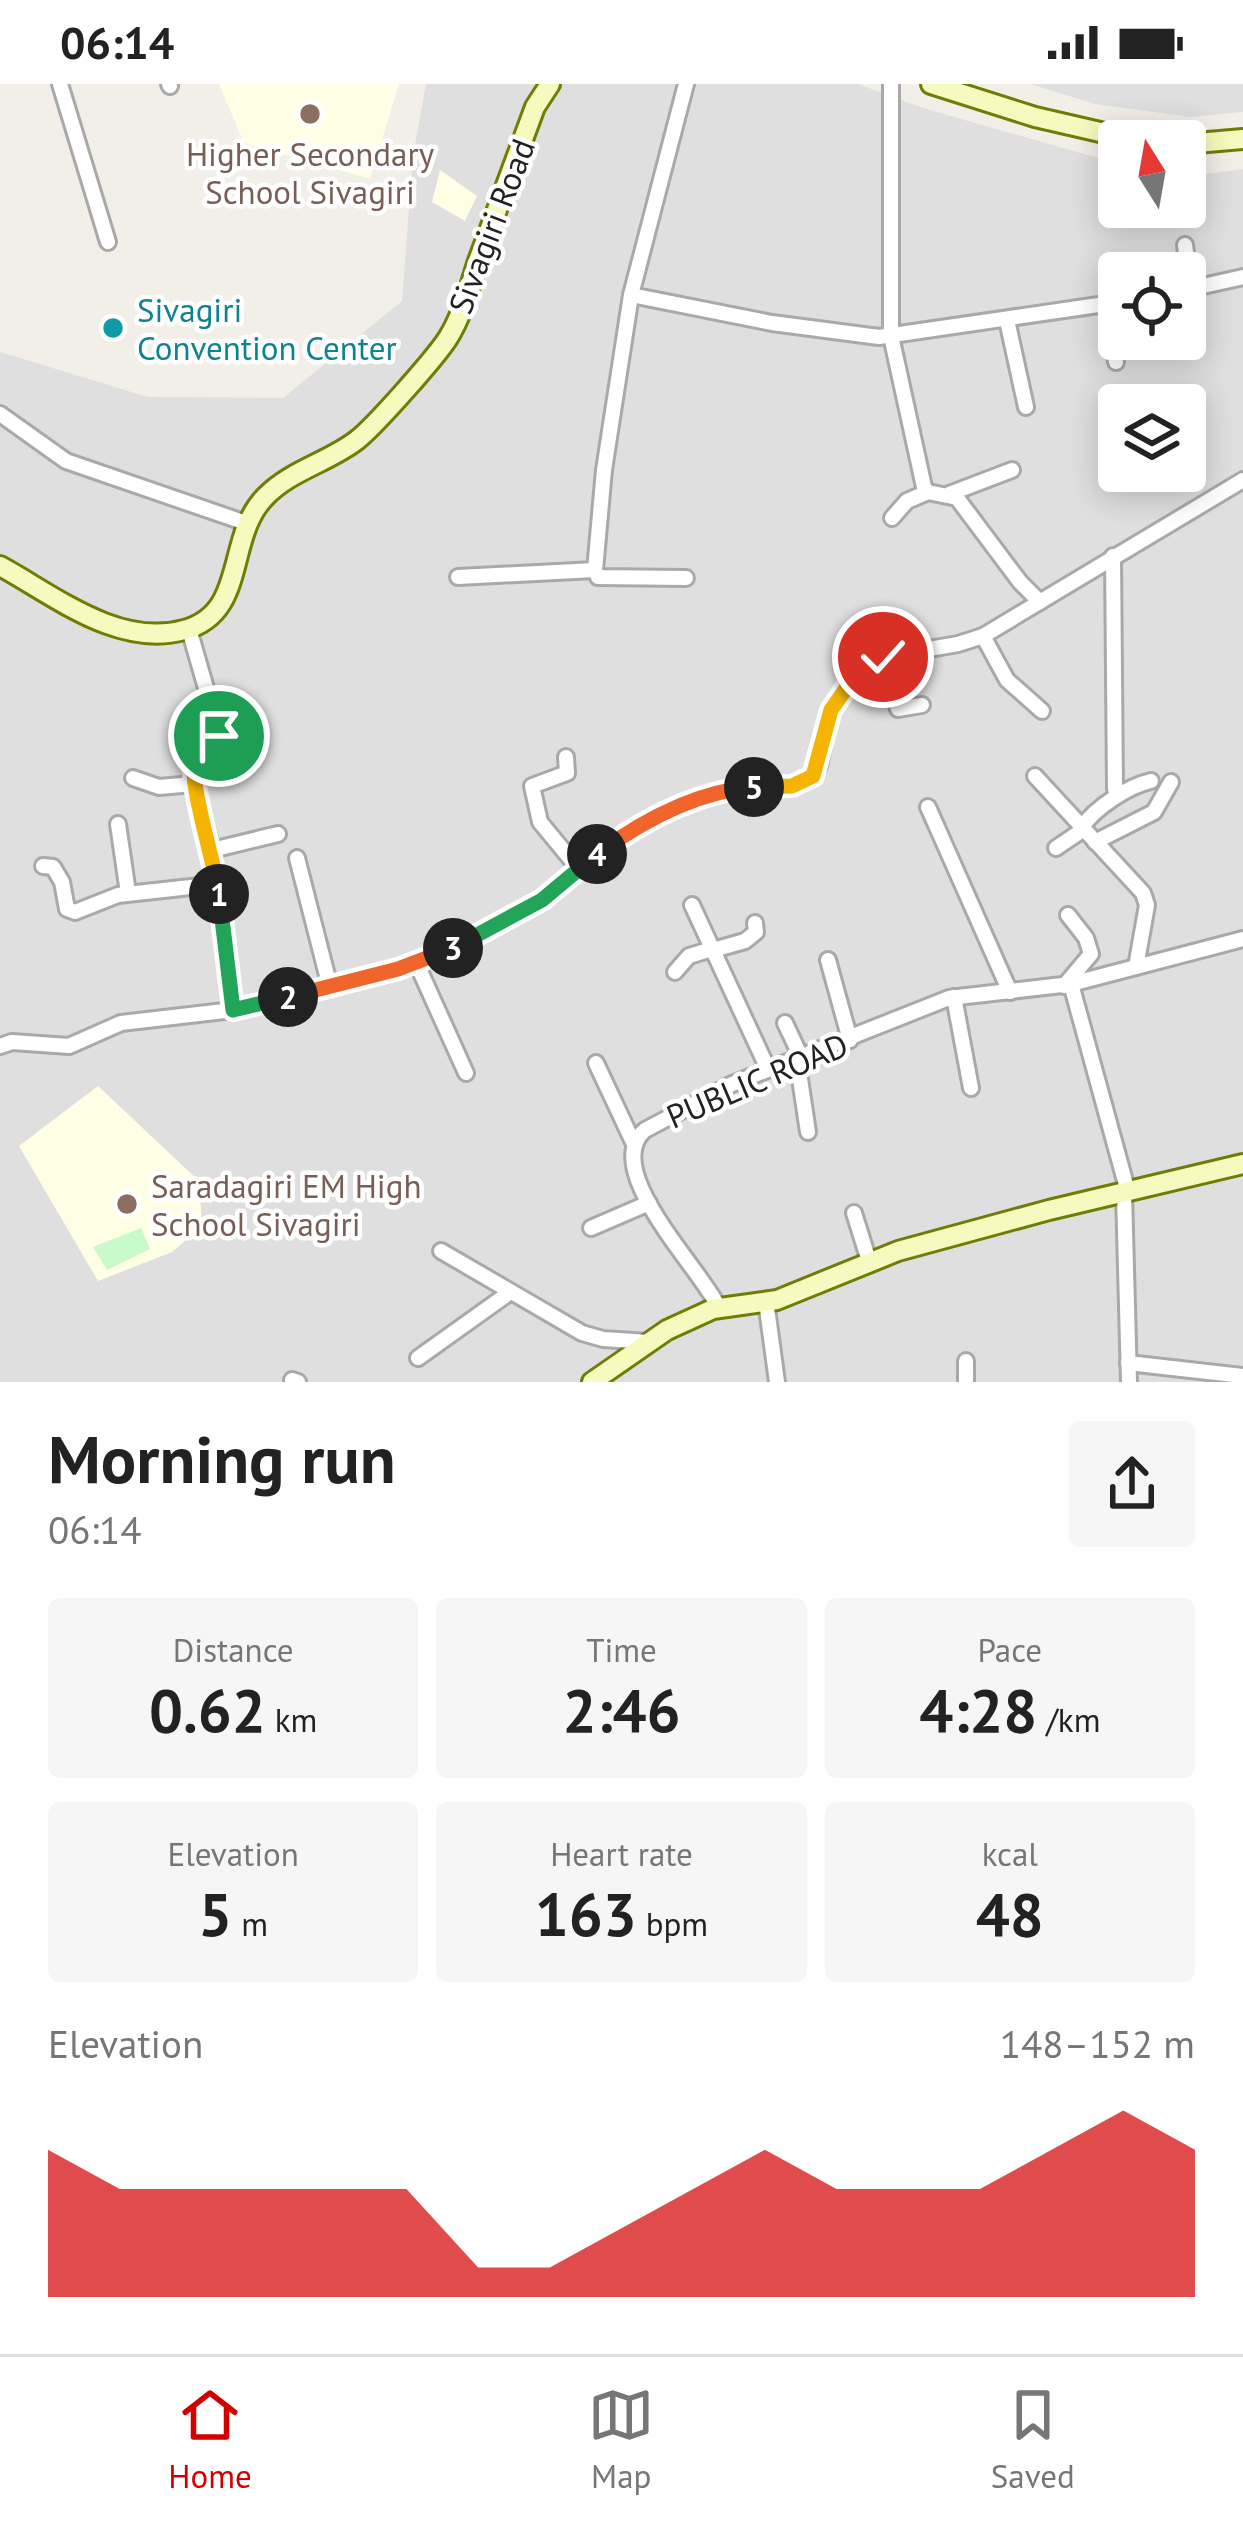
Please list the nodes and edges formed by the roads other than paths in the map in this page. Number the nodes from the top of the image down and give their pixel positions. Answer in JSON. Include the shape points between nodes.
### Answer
{"nodes":[{"id":1,"x":60,"y":84,"type":"edge"},
{"id":2,"x":550,"y":84,"type":"edge"},
{"id":3,"x":686,"y":84,"type":"edge"},
{"id":4,"x":891,"y":84,"type":"edge"},
{"id":5,"x":932,"y":84,"type":"edge"},
{"id":6,"x":1098,"y":132,"type":"edge"},
{"id":7,"x":1243,"y":140,"type":"edge"},
{"id":8,"x":1206,"y":143,"type":"edge"},
{"id":9,"x":108,"y":242,"type":"dead end"},
{"id":10,"x":1185,"y":245,"type":"dead end"},
{"id":11,"x":1185,"y":252,"type":"edge"},
{"id":12,"x":1243,"y":277,"type":"edge"},
{"id":13,"x":1206,"y":285,"type":"edge"},
{"id":14,"x":631,"y":295,"type":"junction"},
{"id":15,"x":1098,"y":305,"type":"edge"},
{"id":16,"x":1007,"y":320,"type":"junction"},
{"id":17,"x":891,"y":336,"type":"junction"},
{"id":18,"x":1026,"y":407,"type":"dead end"},
{"id":19,"x":0,"y":415,"type":"edge"},
{"id":20,"x":1012,"y":470,"type":"dead end"},
{"id":21,"x":1243,"y":480,"type":"edge"},
{"id":22,"x":928,"y":492,"type":"junction"},
{"id":23,"x":949,"y":494,"type":"junction"},
{"id":24,"x":892,"y":518,"type":"dead end"},
{"id":25,"x":246,"y":523,"type":"junction"},
{"id":26,"x":1113,"y":556,"type":"junction"},
{"id":27,"x":0,"y":566,"type":"edge"},
{"id":28,"x":595,"y":570,"type":"junction"},
{"id":29,"x":458,"y":577,"type":"dead end"},
{"id":30,"x":686,"y":578,"type":"dead end"},
{"id":31,"x":1040,"y":602,"type":"junction"},
{"id":32,"x":188,"y":629,"type":"junction"},
{"id":33,"x":983,"y":636,"type":"junction"},
{"id":34,"x":883,"y":657,"type":"junction"},
{"id":35,"x":922,"y":705,"type":"dead end"},
{"id":36,"x":1042,"y":711,"type":"dead end"},
{"id":37,"x":566,"y":757,"type":"dead end"},
{"id":38,"x":1035,"y":776,"type":"dead end"},
{"id":39,"x":133,"y":778,"type":"dead end"},
{"id":40,"x":1151,"y":781,"type":"dead end"},
{"id":41,"x":1171,"y":782,"type":"dead end"},
{"id":42,"x":193,"y":784,"type":"junction"},
{"id":43,"x":1115,"y":789,"type":"dead end"},
{"id":44,"x":928,"y":807,"type":"dead end"},
{"id":45,"x":118,"y":824,"type":"dead end"},
{"id":46,"x":1083,"y":828,"type":"junction"},
{"id":47,"x":278,"y":834,"type":"dead end"},
{"id":48,"x":1095,"y":842,"type":"junction"},
{"id":49,"x":1056,"y":848,"type":"dead end"},
{"id":50,"x":212,"y":850,"type":"junction"},
{"id":51,"x":297,"y":858,"type":"dead end"},
{"id":52,"x":43,"y":866,"type":"dead end"},
{"id":53,"x":578,"y":868,"type":"junction"},
{"id":54,"x":218,"y":884,"type":"junction"},
{"id":55,"x":128,"y":893,"type":"junction"},
{"id":56,"x":692,"y":905,"type":"dead end"},
{"id":57,"x":1068,"y":915,"type":"dead end"},
{"id":58,"x":754,"y":923,"type":"dead end"},
{"id":59,"x":1243,"y":939,"type":"edge"},
{"id":60,"x":713,"y":949,"type":"junction"},
{"id":61,"x":828,"y":960,"type":"dead end"},
{"id":62,"x":416,"y":962,"type":"junction"},
{"id":63,"x":1136,"y":967,"type":"junction"},
{"id":64,"x":675,"y":972,"type":"dead end"},
{"id":65,"x":1067,"y":985,"type":"junction"},
{"id":66,"x":330,"y":987,"type":"junction"},
{"id":67,"x":1010,"y":992,"type":"junction"},
{"id":68,"x":954,"y":998,"type":"junction"},
{"id":69,"x":233,"y":1010,"type":"junction"},
{"id":70,"x":790,"y":1025,"type":"dead end"},
{"id":71,"x":850,"y":1040,"type":"junction"},
{"id":72,"x":0,"y":1046,"type":"edge"},
{"id":73,"x":802,"y":1057,"type":"junction"},
{"id":74,"x":596,"y":1064,"type":"dead end"},
{"id":75,"x":768,"y":1069,"type":"junction"},
{"id":76,"x":466,"y":1072,"type":"dead end"},
{"id":77,"x":971,"y":1088,"type":"dead end"},
{"id":78,"x":808,"y":1132,"type":"dead end"},
{"id":79,"x":633,"y":1142,"type":"junction"},
{"id":80,"x":1243,"y":1163,"type":"edge"},
{"id":81,"x":1126,"y":1193,"type":"junction"},
{"id":82,"x":649,"y":1203,"type":"junction"},
{"id":83,"x":854,"y":1213,"type":"dead end"},
{"id":84,"x":591,"y":1228,"type":"dead end"},
{"id":85,"x":441,"y":1251,"type":"dead end"},
{"id":86,"x":869,"y":1262,"type":"junction"},
{"id":87,"x":509,"y":1293,"type":"junction"},
{"id":88,"x":766,"y":1301,"type":"junction"},
{"id":89,"x":719,"y":1308,"type":"junction"},
{"id":90,"x":649,"y":1342,"type":"junction"},
{"id":91,"x":418,"y":1358,"type":"dead end"},
{"id":92,"x":966,"y":1361,"type":"dead end"},
{"id":93,"x":1128,"y":1363,"type":"junction"},
{"id":94,"x":1243,"y":1376,"type":"edge"},
{"id":95,"x":592,"y":1382,"type":"edge"},
{"id":96,"x":777,"y":1382,"type":"edge"},
{"id":97,"x":966,"y":1382,"type":"edge"},
{"id":98,"x":1129,"y":1382,"type":"edge"}],
"edges":[{"from":1,"to":9,"type":"street"},
{"from":2,"to":25,"type":"main road","name":"Sivagiri Road","via":[[448,338],[357,440],[298,471]]},
{"from":3,"to":14,"type":"street"},
{"from":4,"to":17,"type":"street"},
{"from":5,"to":6,"type":"main road"},
{"from":7,"to":8,"type":"main road"},
{"from":10,"to":11,"type":"street"},
{"from":12,"to":13,"type":"street"},
{"from":14,"to":17,"type":"street"},
{"from":14,"to":28,"type":"street"},
{"from":15,"to":16,"type":"street"},
{"from":16,"to":17,"type":"street"},
{"from":16,"to":18,"type":"street"},
{"from":17,"to":22,"type":"street"},
{"from":19,"to":25,"type":"street","via":[[66,461]]},
{"from":20,"to":23,"type":"street"},
{"from":21,"to":26,"type":"street"},
{"from":22,"to":23,"type":"street"},
{"from":22,"to":24,"type":"street"},
{"from":23,"to":31,"type":"street"},
{"from":25,"to":32,"type":"main road","name":"Sivagiri Road","via":[[223,604]]},
{"from":26,"to":31,"type":"street"},
{"from":26,"to":43,"type":"street"},
{"from":27,"to":32,"type":"main road","via":[[132,633]]},
{"from":28,"to":29,"type":"street"},
{"from":28,"to":30,"type":"street","via":[[598,578]]},
{"from":31,"to":33,"type":"street"},
{"from":32,"to":42,"type":"street","via":[[219,736],[196,761]]},
{"from":33,"to":34,"type":"street"},
{"from":33,"to":36,"type":"street","via":[[1006,680]]},
{"from":34,"to":35,"type":"street","via":[[898,710]]},
{"from":34,"to":53,"type":"street","via":[[840,694],[808,780],[711,795],[642,824]]},
{"from":37,"to":53,"type":"street","via":[[567,772],[532,786],[540,822]]},
{"from":38,"to":46,"type":"street"},
{"from":39,"to":42,"type":"street","via":[[160,787]]},
{"from":40,"to":46,"type":"street"},
{"from":41,"to":48,"type":"street","via":[[1154,812]]},
{"from":42,"to":50,"type":"street"},
{"from":44,"to":67,"type":"street"},
{"from":45,"to":55,"type":"street"},
{"from":46,"to":48,"type":"street"},
{"from":46,"to":49,"type":"street"},
{"from":47,"to":50,"type":"street"},
{"from":48,"to":63,"type":"street","via":[[1146,899]]},
{"from":50,"to":54,"type":"street"},
{"from":51,"to":66,"type":"street"},
{"from":52,"to":55,"type":"street","via":[[60,878],[70,912]]},
{"from":53,"to":62,"type":"street","via":[[514,917]]},
{"from":54,"to":55,"type":"street"},
{"from":54,"to":69,"type":"street"},
{"from":56,"to":60,"type":"street"},
{"from":57,"to":65,"type":"street","via":[[1091,954]]},
{"from":58,"to":60,"type":"street","via":[[751,938]]},
{"from":59,"to":63,"type":"street","name":"PUBLIC ROAD"},
{"from":60,"to":64,"type":"street","via":[[689,956]]},
{"from":60,"to":75,"type":"street"},
{"from":61,"to":71,"type":"street"},
{"from":62,"to":66,"type":"street"},
{"from":62,"to":76,"type":"street"},
{"from":63,"to":65,"type":"street","name":"PUBLIC ROAD"},
{"from":65,"to":67,"type":"street","name":"PUBLIC ROAD"},
{"from":65,"to":81,"type":"street"},
{"from":66,"to":69,"type":"street"},
{"from":67,"to":68,"type":"street","name":"PUBLIC ROAD"},
{"from":68,"to":71,"type":"street","name":"PUBLIC ROAD"},
{"from":68,"to":77,"type":"street"},
{"from":69,"to":72,"type":"street","via":[[121,1023],[69,1046]]},
{"from":70,"to":73,"type":"street"},
{"from":71,"to":73,"type":"street","name":"PUBLIC ROAD"},
{"from":73,"to":75,"type":"street","name":"PUBLIC ROAD"},
{"from":73,"to":78,"type":"street"},
{"from":74,"to":79,"type":"street"},
{"from":75,"to":79,"type":"street","name":"PUBLIC ROAD"},
{"from":79,"to":82,"type":"street","name":"PUBLIC ROAD","via":[[632,1163]]},
{"from":80,"to":81,"type":"main road"},
{"from":81,"to":86,"type":"main road"},
{"from":81,"to":93,"type":"street"},
{"from":82,"to":84,"type":"street"},
{"from":82,"to":89,"type":"street","name":"PUBLIC ROAD"},
{"from":83,"to":86,"type":"street"},
{"from":85,"to":87,"type":"street"},
{"from":86,"to":88,"type":"main road"},
{"from":87,"to":90,"type":"street","via":[[582,1333]]},
{"from":87,"to":91,"type":"street"},
{"from":88,"to":89,"type":"main road"},
{"from":88,"to":96,"type":"street"},
{"from":89,"to":90,"type":"main road"},
{"from":90,"to":95,"type":"main road"},
{"from":92,"to":97,"type":"street"},
{"from":93,"to":94,"type":"street"},
{"from":93,"to":98,"type":"street"}]}
